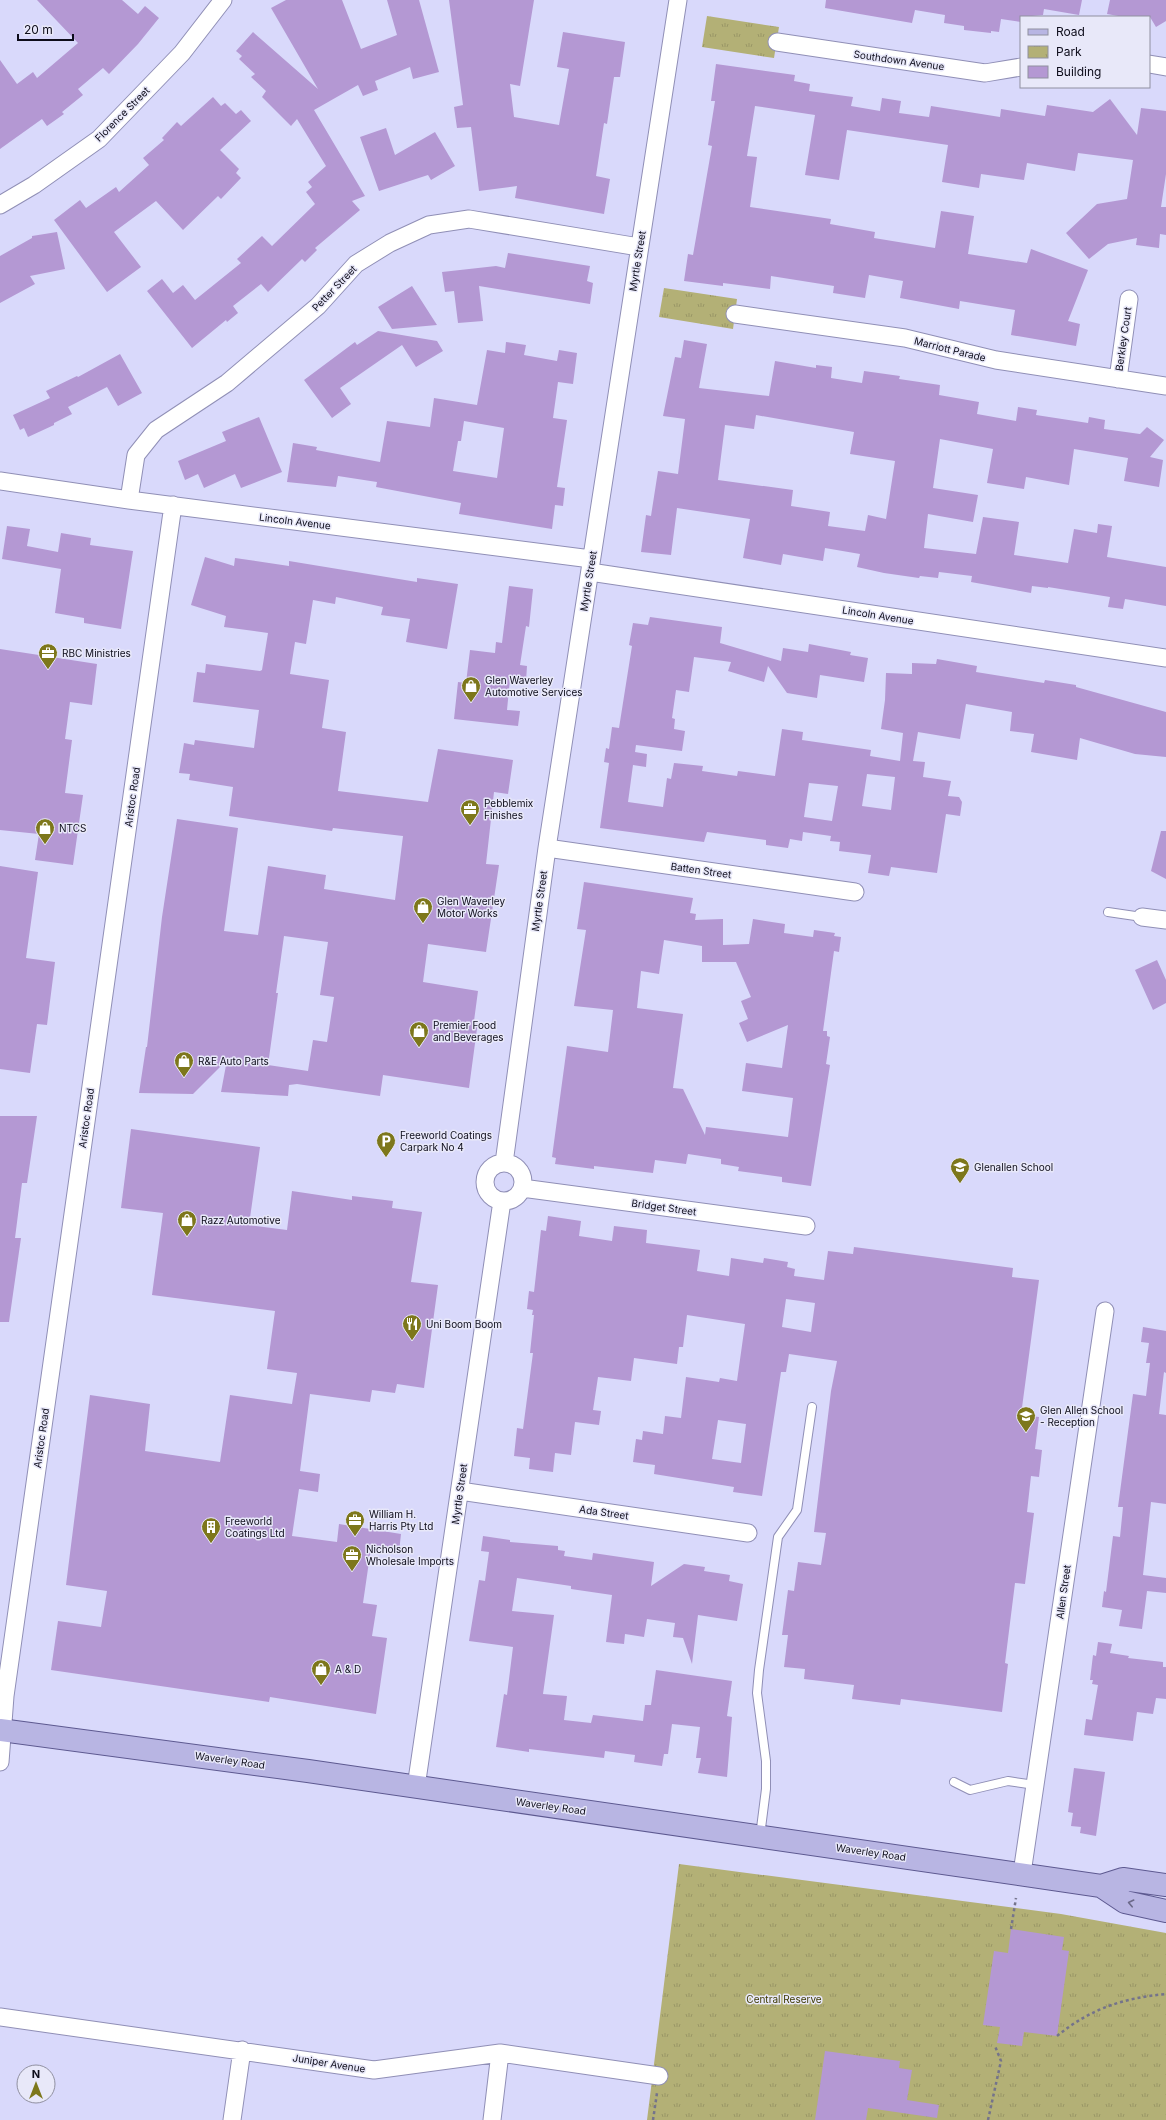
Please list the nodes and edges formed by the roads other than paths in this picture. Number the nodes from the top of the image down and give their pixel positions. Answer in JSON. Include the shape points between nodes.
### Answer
{"nodes":[{"id":1,"x":222,"y":0,"type":"edge"},
{"id":2,"x":678,"y":0,"type":"edge"},
{"id":3,"x":777,"y":42,"type":"dead end"},
{"id":4,"x":1150,"y":64,"type":"edge"},
{"id":5,"x":1020,"y":67,"type":"edge"},
{"id":6,"x":1166,"y":67,"type":"edge"},
{"id":7,"x":0,"y":205,"type":"edge"},
{"id":8,"x":640,"y":246,"type":"junction"},
{"id":9,"x":1128,"y":299,"type":"dead end"},
{"id":10,"x":735,"y":314,"type":"dead end"},
{"id":11,"x":1118,"y":379,"type":"junction"},
{"id":12,"x":1166,"y":386,"type":"edge"},
{"id":13,"x":0,"y":481,"type":"edge"},
{"id":14,"x":129,"y":500,"type":"junction"},
{"id":15,"x":173,"y":506,"type":"junction"},
{"id":16,"x":590,"y":565,"type":"junction"},
{"id":17,"x":1166,"y":658,"type":"edge"},
{"id":18,"x":547,"y":848,"type":"junction"},
{"id":19,"x":856,"y":892,"type":"dead end"},
{"id":20,"x":1108,"y":912,"type":"dead end"},
{"id":21,"x":1142,"y":917,"type":"joint"},
{"id":22,"x":1166,"y":920,"type":"edge"},
{"id":23,"x":504,"y":1163,"type":"junction"},
{"id":24,"x":522,"y":1188,"type":"junction"},
{"id":25,"x":502,"y":1201,"type":"junction"},
{"id":26,"x":806,"y":1226,"type":"dead end"},
{"id":27,"x":1105,"y":1311,"type":"dead end"},
{"id":28,"x":812,"y":1407,"type":"dead end"},
{"id":29,"x":460,"y":1491,"type":"junction"},
{"id":30,"x":748,"y":1533,"type":"dead end"},
{"id":31,"x":1,"y":1730,"type":"edge"},
{"id":32,"x":0,"y":1762,"type":"edge"},
{"id":33,"x":954,"y":1782,"type":"dead end"},
{"id":34,"x":1035,"y":1785,"type":"junction"},
{"id":35,"x":416,"y":1787,"type":"junction"},
{"id":36,"x":760,"y":1837,"type":"junction"},
{"id":37,"x":1022,"y":1873,"type":"junction"},
{"id":38,"x":1166,"y":1885,"type":"edge"},
{"id":39,"x":1101,"y":1886,"type":"junction"},
{"id":40,"x":1166,"y":1911,"type":"edge"},
{"id":41,"x":0,"y":2017,"type":"edge"},
{"id":42,"x":242,"y":2050,"type":"junction"},
{"id":43,"x":500,"y":2054,"type":"junction"},
{"id":44,"x":659,"y":2076,"type":"road end"},
{"id":45,"x":232,"y":2120,"type":"edge"},
{"id":46,"x":492,"y":2120,"type":"edge"}],
"edges":[{"from":1,"to":7,"type":"street","name":"Florence Street","via":[[182,53],[99,139],[34,185]]},
{"from":2,"to":8,"type":"street","name":"Myrtle Street"},
{"from":3,"to":5,"type":"street","name":"Southdown Avenue","via":[[985,73]]},
{"from":4,"to":6,"type":"street"},
{"from":8,"to":14,"type":"street","name":"Petter Street","via":[[469,219],[429,225],[390,243],[356,264],[318,306],[227,383],[156,430],[136,455]]},
{"from":8,"to":16,"type":"street","name":"Myrtle Street"},
{"from":9,"to":11,"type":"street","name":"Berkley Court"},
{"from":10,"to":11,"type":"street","name":"Marriott Parade","via":[[905,338],[996,360]]},
{"from":11,"to":12,"type":"street","name":"Marriott Parade"},
{"from":13,"to":14,"type":"street","name":"Lincoln Avenue"},
{"from":14,"to":15,"type":"street","name":"Lincoln Avenue"},
{"from":15,"to":16,"type":"street","name":"Lincoln Avenue"},
{"from":15,"to":31,"type":"street","name":"Aristoc Road"},
{"from":16,"to":17,"type":"street","name":"Lincoln Avenue"},
{"from":16,"to":18,"type":"street","name":"Myrtle Street"},
{"from":18,"to":19,"type":"street","name":"Batten Street"},
{"from":18,"to":23,"type":"street","name":"Myrtle Street"},
{"from":20,"to":21,"type":"lane"},
{"from":21,"to":22,"type":"street"},
{"from":23,"to":24,"type":"street","via":[[510,1164],[520,1173]]},
{"from":23,"to":25,"type":"street","via":[[490,1169],[484,1181],[490,1196]]},
{"from":24,"to":25,"type":"street","via":[[514,1198]]},
{"from":24,"to":26,"type":"street","name":"Bridget Street"},
{"from":25,"to":29,"type":"street","name":"Myrtle Street"},
{"from":27,"to":34,"type":"street","name":"Allen Street"},
{"from":28,"to":36,"type":"lane","via":[[797,1510],[778,1536],[759,1670],[757,1694],[766,1761],[766,1789]]},
{"from":29,"to":30,"type":"street","name":"Ada Street"},
{"from":29,"to":35,"type":"street","name":"Myrtle Street"},
{"from":31,"to":32,"type":"street","name":"Aristoc Road"},
{"from":31,"to":35,"type":"main road","name":"Waverley Road"},
{"from":33,"to":34,"type":"lane","via":[[970,1790],[1008,1782]]},
{"from":34,"to":37,"type":"street","name":"Allen Street"},
{"from":35,"to":36,"type":"main road","name":"Waverley Road"},
{"from":36,"to":37,"type":"main road","name":"Waverley Road"},
{"from":37,"to":39,"type":"main road","name":"Waverley Road"},
{"from":38,"to":39,"type":"main road","name":"Waverley Road","via":[[1123,1879]]},
{"from":40,"to":39,"type":"main road","name":"Waverley Road","one_way":true,"via":[[1125,1902]]},
{"from":41,"to":42,"type":"street","name":"Juniper Avenue"},
{"from":42,"to":43,"type":"street","name":"Juniper Avenue","via":[[374,2070]]},
{"from":42,"to":45,"type":"street"},
{"from":43,"to":44,"type":"street","name":"Juniper Avenue"},
{"from":43,"to":46,"type":"street"}]}
